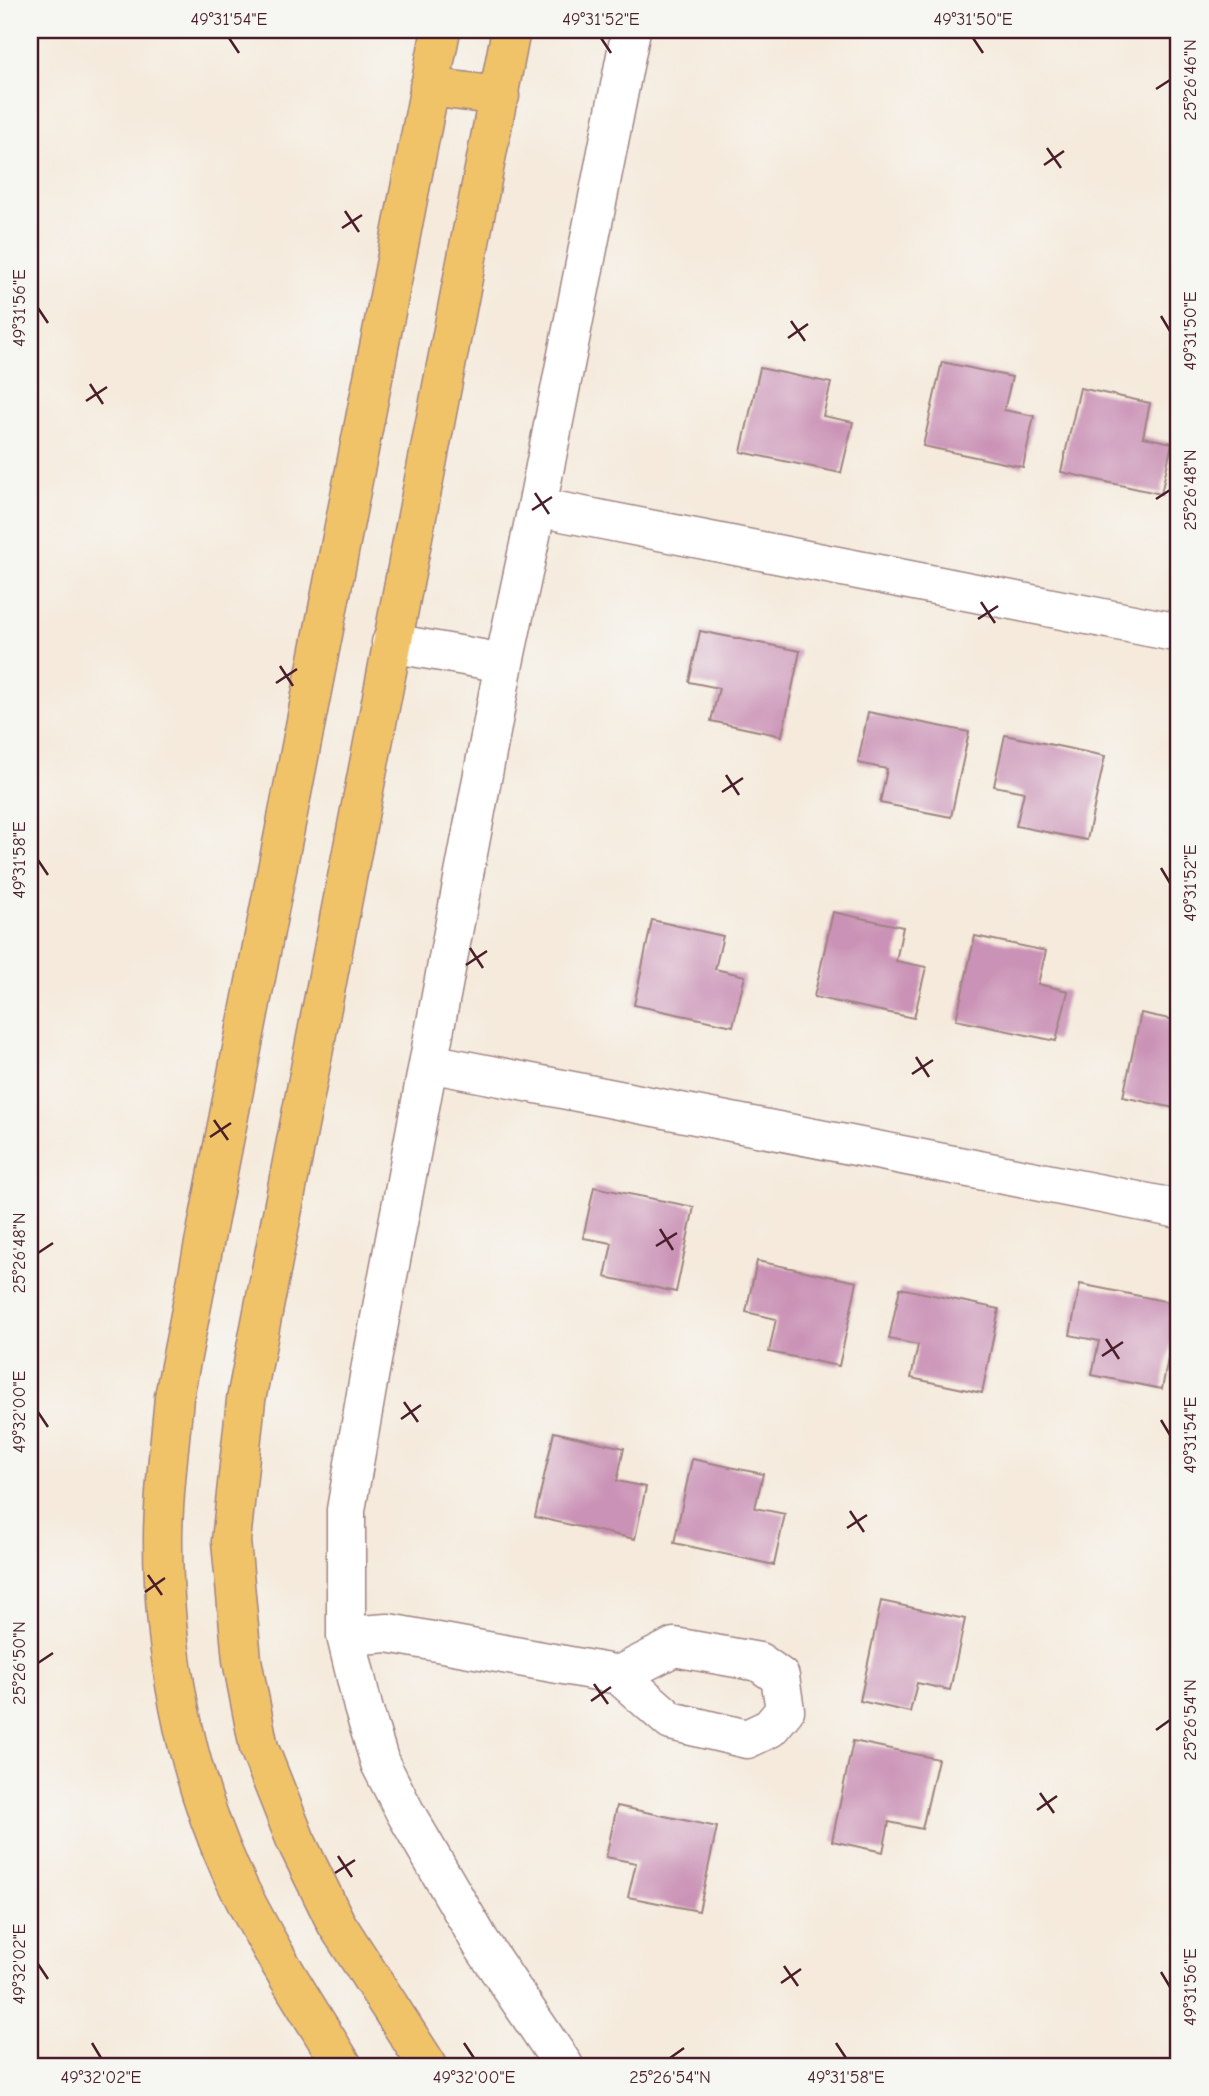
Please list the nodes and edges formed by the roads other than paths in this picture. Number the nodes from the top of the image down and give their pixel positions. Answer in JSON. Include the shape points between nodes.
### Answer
{"nodes":[{"id":1,"x":441,"y":30,"type":"edge"},
{"id":2,"x":511,"y":30,"type":"edge"},
{"id":3,"x":631,"y":30,"type":"edge"},
{"id":4,"x":429,"y":87,"type":"junction"},
{"id":5,"x":500,"y":96,"type":"junction"},
{"id":6,"x":537,"y":507,"type":"junction"},
{"id":7,"x":1179,"y":633,"type":"edge"},
{"id":8,"x":391,"y":643,"type":"junction"},
{"id":9,"x":504,"y":663,"type":"junction"},
{"id":10,"x":429,"y":1063,"type":"junction"},
{"id":11,"x":1179,"y":1209,"type":"edge"},
{"id":12,"x":346,"y":1636,"type":"junction"},
{"id":13,"x":619,"y":1675,"type":"dead end"},
{"id":14,"x":343,"y":2066,"type":"edge"},
{"id":15,"x":428,"y":2066,"type":"edge"},
{"id":16,"x":564,"y":2066,"type":"edge"}],
"edges":[{"from":1,"to":4,"type":"main road"},
{"from":2,"to":5,"type":"main road"},
{"from":3,"to":6,"type":"street"},
{"from":4,"to":5,"type":"main road"},
{"from":4,"to":14,"type":"main road","via":[[174,1397],[163,1538],[167,1637],[182,1728],[204,1798],[230,1868]]},
{"from":5,"to":8,"type":"main road"},
{"from":6,"to":7,"type":"street"},
{"from":6,"to":9,"type":"street"},
{"from":8,"to":9,"type":"street"},
{"from":8,"to":15,"type":"main road","via":[[246,1400],[231,1541],[242,1660],[259,1748],[296,1841],[336,1923]]},
{"from":9,"to":10,"type":"street"},
{"from":10,"to":11,"type":"street"},
{"from":10,"to":12,"type":"street","via":[[346,1510]]},
{"from":12,"to":13,"type":"street","via":[[388,1633]]},
{"from":12,"to":16,"type":"street","via":[[386,1775],[481,1943]]}]}
